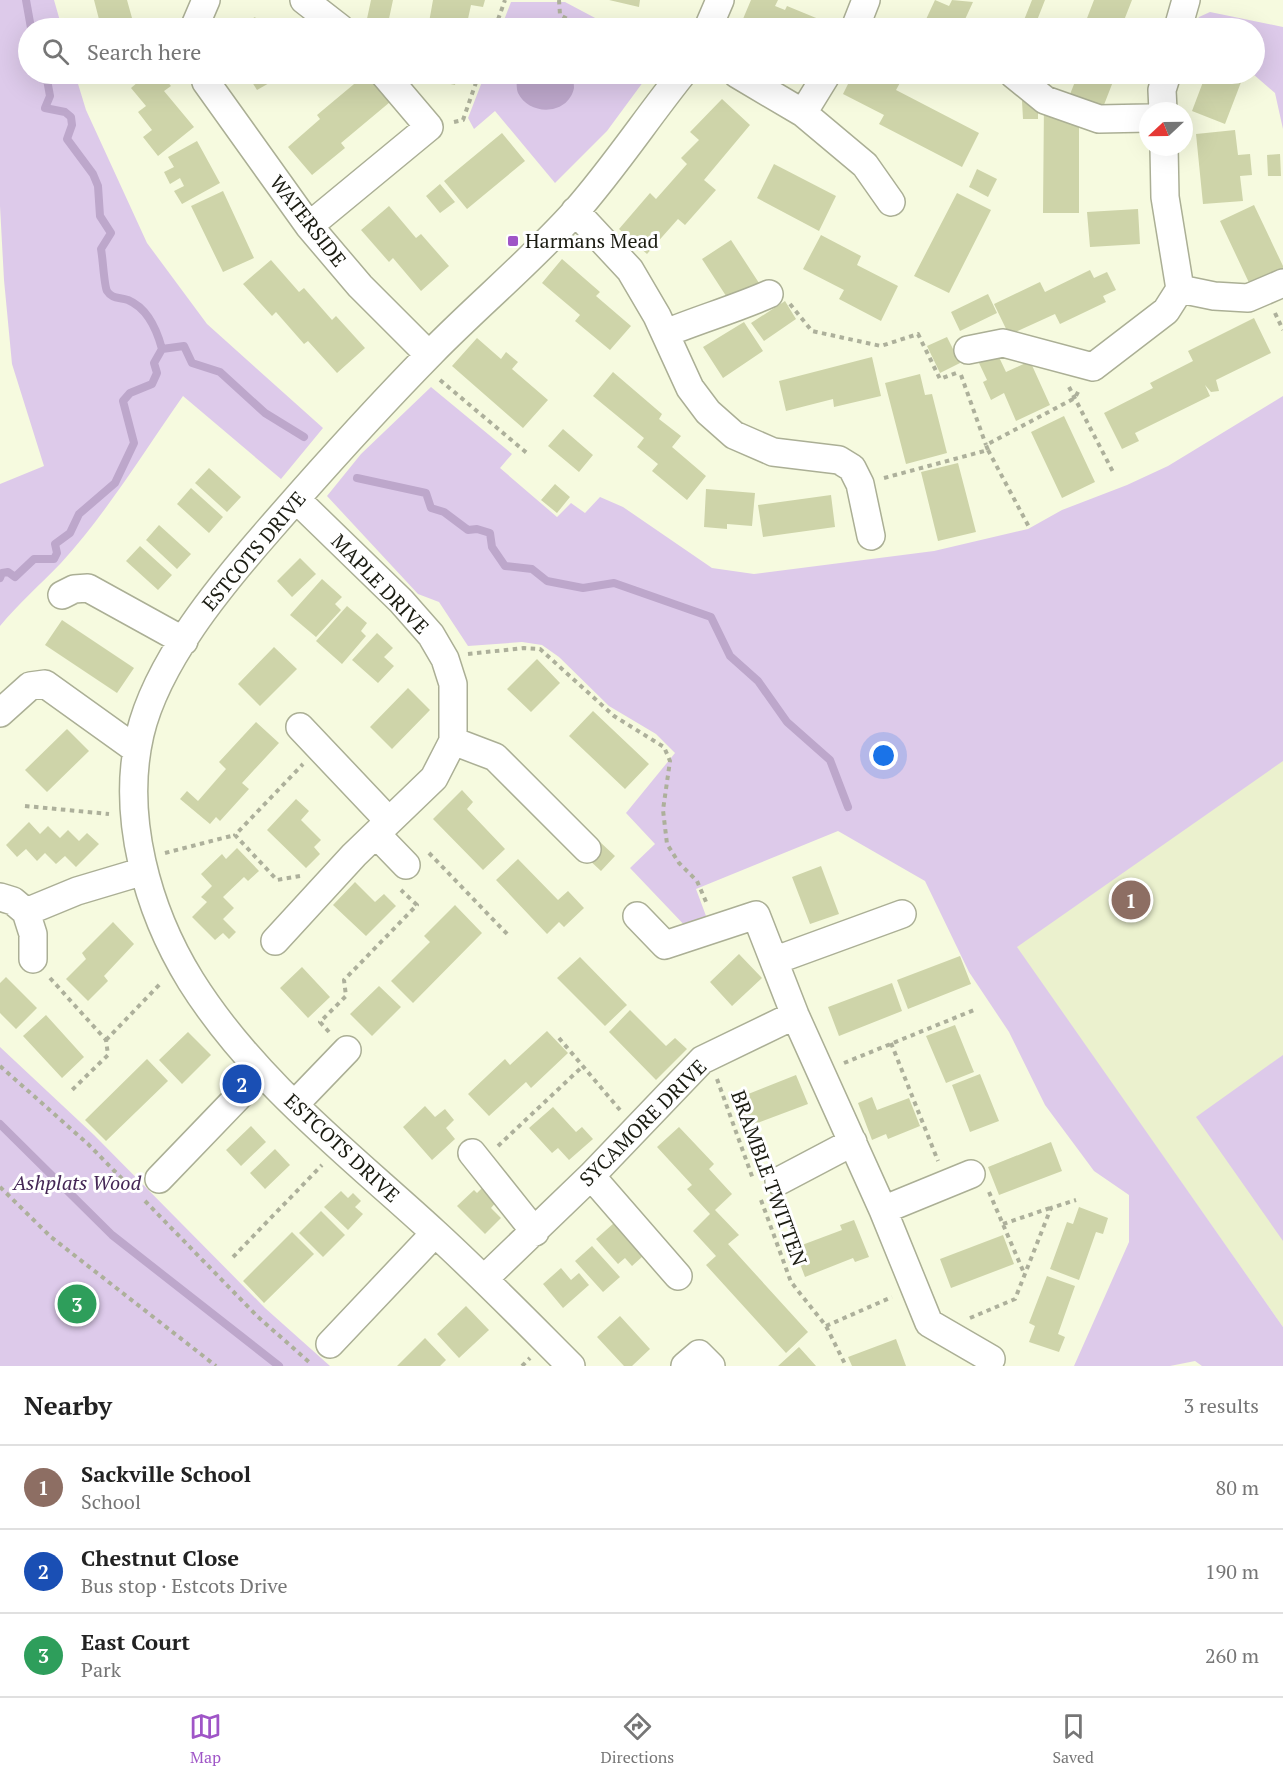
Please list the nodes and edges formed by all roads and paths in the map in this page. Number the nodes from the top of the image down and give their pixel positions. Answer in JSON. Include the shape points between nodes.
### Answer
{"nodes":[{"id":1,"x":206,"y":0,"type":"edge"},
{"id":2,"x":304,"y":0,"type":"edge"},
{"id":3,"x":505,"y":0,"type":"edge"},
{"id":4,"x":559,"y":0,"type":"edge"},
{"id":5,"x":720,"y":0,"type":"edge"},
{"id":6,"x":866,"y":0,"type":"edge"},
{"id":7,"x":1186,"y":0,"type":"edge"},
{"id":8,"x":198,"y":18,"type":"edge"},
{"id":9,"x":327,"y":18,"type":"edge"},
{"id":10,"x":499,"y":18,"type":"edge"},
{"id":11,"x":566,"y":18,"type":"edge"},
{"id":12,"x":712,"y":18,"type":"edge"},
{"id":13,"x":859,"y":18,"type":"edge"},
{"id":14,"x":1181,"y":18,"type":"edge"},
{"id":15,"x":207,"y":84,"type":"edge"},
{"id":16,"x":392,"y":84,"type":"edge"},
{"id":17,"x":476,"y":84,"type":"edge"},
{"id":18,"x":674,"y":84,"type":"edge"},
{"id":19,"x":754,"y":84,"type":"edge"},
{"id":20,"x":821,"y":84,"type":"edge"},
{"id":21,"x":1025,"y":84,"type":"edge"},
{"id":22,"x":1164,"y":84,"type":"edge"},
{"id":23,"x":1163,"y":102,"type":"edge"},
{"id":24,"x":803,"y":113,"type":"junction"},
{"id":25,"x":1139,"y":117,"type":"edge"},
{"id":26,"x":429,"y":127,"type":"junction"},
{"id":27,"x":1164,"y":156,"type":"edge"},
{"id":28,"x":891,"y":202,"type":"dead end"},
{"id":29,"x":575,"y":211,"type":"junction"},
{"id":30,"x":309,"y":226,"type":"junction"},
{"id":31,"x":1283,"y":283,"type":"edge"},
{"id":32,"x":1180,"y":289,"type":"junction"},
{"id":33,"x":769,"y":294,"type":"joint"},
{"id":34,"x":666,"y":333,"type":"junction"},
{"id":35,"x":968,"y":350,"type":"dead end"},
{"id":36,"x":1054,"y":357,"type":"junction"},
{"id":37,"x":425,"y":359,"type":"junction"},
{"id":38,"x":1093,"y":367,"type":"junction"},
{"id":39,"x":1075,"y":398,"type":"junction"},
{"id":40,"x":986,"y":445,"type":"junction"},
{"id":41,"x":988,"y":450,"type":"junction"},
{"id":42,"x":528,"y":454,"type":"dead end"},
{"id":43,"x":1113,"y":472,"type":"dead end"},
{"id":44,"x":860,"y":484,"type":"junction"},
{"id":45,"x":296,"y":499,"type":"junction"},
{"id":46,"x":1029,"y":527,"type":"dead end"},
{"id":47,"x":871,"y":536,"type":"dead end"},
{"id":48,"x":62,"y":595,"type":"dead end"},
{"id":49,"x":184,"y":641,"type":"junction"},
{"id":50,"x":445,"y":658,"type":"junction"},
{"id":51,"x":0,"y":713,"type":"edge"},
{"id":52,"x":300,"y":727,"type":"dead end"},
{"id":53,"x":453,"y":741,"type":"junction"},
{"id":54,"x":320,"y":747,"type":"junction"},
{"id":55,"x":137,"y":750,"type":"junction"},
{"id":56,"x":25,"y":806,"type":"dead end"},
{"id":57,"x":134,"y":816,"type":"junction"},
{"id":58,"x":382,"y":827,"type":"junction"},
{"id":59,"x":235,"y":835,"type":"junction"},
{"id":60,"x":587,"y":849,"type":"dead end"},
{"id":61,"x":143,"y":865,"type":"junction"},
{"id":62,"x":406,"y":865,"type":"junction"},
{"id":63,"x":304,"y":875,"type":"dead end"},
{"id":64,"x":0,"y":897,"type":"edge"},
{"id":65,"x":26,"y":912,"type":"junction"},
{"id":66,"x":902,"y":914,"type":"dead end"},
{"id":67,"x":637,"y":916,"type":"dead end"},
{"id":68,"x":718,"y":930,"type":"junction"},
{"id":69,"x":510,"y":937,"type":"dead end"},
{"id":70,"x":275,"y":941,"type":"dead end"},
{"id":71,"x":33,"y":959,"type":"joint"},
{"id":72,"x":776,"y":960,"type":"junction"},
{"id":73,"x":182,"y":963,"type":"junction"},
{"id":74,"x":974,"y":1010,"type":"dead end"},
{"id":75,"x":795,"y":1015,"type":"junction"},
{"id":76,"x":559,"y":1038,"type":"dead end"},
{"id":77,"x":106,"y":1040,"type":"junction"},
{"id":78,"x":891,"y":1043,"type":"junction"},
{"id":79,"x":347,"y":1050,"type":"joint"},
{"id":80,"x":709,"y":1057,"type":"junction"},
{"id":81,"x":0,"y":1066,"type":"edge"},
{"id":82,"x":583,"y":1066,"type":"junction"},
{"id":83,"x":262,"y":1072,"type":"junction"},
{"id":84,"x":821,"y":1072,"type":"junction"},
{"id":85,"x":72,"y":1090,"type":"dead end"},
{"id":86,"x":295,"y":1104,"type":"junction"},
{"id":87,"x":636,"y":1130,"type":"junction"},
{"id":88,"x":853,"y":1142,"type":"junction"},
{"id":89,"x":339,"y":1147,"type":"junction"},
{"id":90,"x":476,"y":1158,"type":"joint"},
{"id":91,"x":591,"y":1176,"type":"junction"},
{"id":92,"x":159,"y":1179,"type":"dead end"},
{"id":93,"x":959,"y":1179,"type":"junction"},
{"id":94,"x":764,"y":1184,"type":"junction"},
{"id":95,"x":0,"y":1187,"type":"edge"},
{"id":96,"x":1076,"y":1200,"type":"dead end"},
{"id":97,"x":1051,"y":1208,"type":"junction"},
{"id":98,"x":883,"y":1210,"type":"junction"},
{"id":99,"x":1003,"y":1224,"type":"junction"},
{"id":100,"x":535,"y":1232,"type":"junction"},
{"id":101,"x":435,"y":1233,"type":"junction"},
{"id":102,"x":233,"y":1257,"type":"dead end"},
{"id":103,"x":1024,"y":1274,"type":"junction"},
{"id":104,"x":678,"y":1276,"type":"dead end"},
{"id":105,"x":484,"y":1279,"type":"junction"},
{"id":106,"x":914,"y":1287,"type":"junction"},
{"id":107,"x":826,"y":1326,"type":"junction"},
{"id":108,"x":941,"y":1330,"type":"junction"},
{"id":109,"x":330,"y":1344,"type":"dead end"},
{"id":110,"x":991,"y":1359,"type":"dead end"},
{"id":111,"x":216,"y":1366,"type":"edge"},
{"id":112,"x":314,"y":1366,"type":"edge"},
{"id":113,"x":571,"y":1366,"type":"edge"},
{"id":114,"x":685,"y":1366,"type":"edge"},
{"id":115,"x":711,"y":1366,"type":"edge"},
{"id":116,"x":846,"y":1366,"type":"edge"}],
"edges":[{"from":1,"to":8,"type":"street"},
{"from":2,"to":9,"type":"street"},
{"from":3,"to":10,"type":"path"},
{"from":4,"to":11,"type":"path","via":[[560,15]]},
{"from":5,"to":12,"type":"street"},
{"from":6,"to":13,"type":"street"},
{"from":7,"to":14,"type":"street"},
{"from":15,"to":30,"type":"street","name":"WATERSIDE"},
{"from":16,"to":26,"type":"street"},
{"from":17,"to":26,"type":"path","via":[[463,120]]},
{"from":18,"to":29,"type":"street","name":"ESTCOTS DRIVE"},
{"from":19,"to":24,"type":"street"},
{"from":20,"to":24,"type":"street"},
{"from":21,"to":25,"type":"street","via":[[1045,100],[1099,119]]},
{"from":22,"to":23,"type":"street"},
{"from":24,"to":28,"type":"street","via":[[865,165]]},
{"from":26,"to":30,"type":"street"},
{"from":27,"to":32,"type":"street","via":[[1165,197]]},
{"from":29,"to":34,"type":"street","via":[[630,270]]},
{"from":29,"to":37,"type":"street","name":"ESTCOTS DRIVE"},
{"from":30,"to":37,"type":"street","name":"WATERSIDE"},
{"from":31,"to":32,"type":"street","via":[[1248,298]]},
{"from":32,"to":38,"type":"street","via":[[1166,310]]},
{"from":33,"to":34,"type":"street","via":[[726,314]]},
{"from":33,"to":40,"type":"path","via":[[779,291],[812,331],[881,346],[918,334],[940,379],[959,371]]},
{"from":34,"to":44,"type":"street","via":[[690,388],[708,412],[734,435],[773,452],[839,460],[852,468]]},
{"from":35,"to":36,"type":"street","via":[[1003,343]]},
{"from":36,"to":38,"type":"street"},
{"from":36,"to":39,"type":"path"},
{"from":37,"to":42,"type":"path"},
{"from":37,"to":45,"type":"street","name":"ESTCOTS DRIVE"},
{"from":38,"to":39,"type":"path"},
{"from":39,"to":40,"type":"path"},
{"from":39,"to":43,"type":"path"},
{"from":40,"to":41,"type":"path"},
{"from":41,"to":44,"type":"path"},
{"from":41,"to":46,"type":"path"},
{"from":44,"to":47,"type":"street"},
{"from":45,"to":49,"type":"street","name":"ESTCOTS DRIVE","via":[[220,586]]},
{"from":45,"to":50,"type":"street","name":"MAPLE DRIVE","via":[[401,601]]},
{"from":48,"to":49,"type":"street","via":[[88,588]]},
{"from":49,"to":55,"type":"street","name":"ESTCOTS DRIVE","via":[[154,692]]},
{"from":50,"to":53,"type":"street","name":"MAPLE DRIVE","via":[[453,684]]},
{"from":50,"to":68,"type":"path","via":[[475,652],[540,649],[614,716],[664,747],[670,761],[663,810],[667,844],[697,881]]},
{"from":51,"to":55,"type":"street","via":[[30,686],[45,684]]},
{"from":52,"to":54,"type":"street"},
{"from":53,"to":58,"type":"street","name":"MAPLE DRIVE","via":[[434,778]]},
{"from":53,"to":60,"type":"street","via":[[495,757]]},
{"from":54,"to":58,"type":"street"},
{"from":54,"to":59,"type":"path"},
{"from":55,"to":57,"type":"street","name":"ESTCOTS DRIVE"},
{"from":56,"to":57,"type":"path"},
{"from":57,"to":61,"type":"street","name":"ESTCOTS DRIVE"},
{"from":58,"to":62,"type":"street"},
{"from":58,"to":70,"type":"street","name":"MAPLE DRIVE"},
{"from":59,"to":61,"type":"path"},
{"from":59,"to":63,"type":"path","via":[[278,880]]},
{"from":61,"to":65,"type":"street"},
{"from":61,"to":73,"type":"street","name":"ESTCOTS DRIVE","via":[[167,936]]},
{"from":62,"to":69,"type":"path","via":[[424,848]]},
{"from":62,"to":79,"type":"path","via":[[392,880],[417,905],[344,981],[346,996],[320,1022]]},
{"from":64,"to":65,"type":"street","via":[[13,901]]},
{"from":65,"to":71,"type":"street","via":[[33,934]]},
{"from":66,"to":72,"type":"street"},
{"from":67,"to":68,"type":"street","via":[[665,945]]},
{"from":68,"to":72,"type":"street","via":[[756,915]]},
{"from":71,"to":77,"type":"path"},
{"from":72,"to":75,"type":"street"},
{"from":73,"to":77,"type":"path"},
{"from":73,"to":83,"type":"street","name":"ESTCOTS DRIVE","via":[[219,1020]]},
{"from":74,"to":78,"type":"path"},
{"from":75,"to":80,"type":"street","name":"SYCAMORE DRIVE"},
{"from":75,"to":84,"type":"street"},
{"from":76,"to":82,"type":"path"},
{"from":77,"to":85,"type":"path","via":[[108,1055]]},
{"from":78,"to":84,"type":"path"},
{"from":78,"to":93,"type":"path"},
{"from":79,"to":86,"type":"street"},
{"from":80,"to":87,"type":"street","name":"SYCAMORE DRIVE"},
{"from":80,"to":94,"type":"path","name":"BRAMBLE TWITTEN"},
{"from":81,"to":112,"type":"path","via":[[88,1144],[257,1316]]},
{"from":82,"to":87,"type":"path"},
{"from":82,"to":90,"type":"path"},
{"from":83,"to":86,"type":"street","name":"ESTCOTS DRIVE"},
{"from":83,"to":92,"type":"street"},
{"from":84,"to":88,"type":"street"},
{"from":86,"to":89,"type":"street","name":"ESTCOTS DRIVE"},
{"from":87,"to":91,"type":"street","name":"SYCAMORE DRIVE"},
{"from":88,"to":94,"type":"street"},
{"from":88,"to":98,"type":"street"},
{"from":89,"to":101,"type":"street","name":"ESTCOTS DRIVE"},
{"from":89,"to":102,"type":"path"},
{"from":90,"to":100,"type":"street"},
{"from":91,"to":100,"type":"street","name":"SYCAMORE DRIVE"},
{"from":91,"to":104,"type":"street"},
{"from":93,"to":98,"type":"street"},
{"from":93,"to":99,"type":"path","via":[[979,1170]]},
{"from":94,"to":107,"type":"path","name":"BRAMBLE TWITTEN","via":[[791,1282]]},
{"from":95,"to":111,"type":"path","via":[[51,1237]]},
{"from":96,"to":97,"type":"path"},
{"from":97,"to":99,"type":"path"},
{"from":97,"to":103,"type":"path"},
{"from":98,"to":106,"type":"street"},
{"from":99,"to":103,"type":"path"},
{"from":100,"to":105,"type":"street","name":"SYCAMORE DRIVE"},
{"from":101,"to":105,"type":"street","name":"ESTCOTS DRIVE"},
{"from":101,"to":109,"type":"street"},
{"from":103,"to":108,"type":"path","via":[[1015,1299]]},
{"from":105,"to":113,"type":"street","name":"ESTCOTS DRIVE"},
{"from":106,"to":107,"type":"path"},
{"from":106,"to":108,"type":"street","via":[[929,1323]]},
{"from":107,"to":116,"type":"path","name":"BRAMBLE TWITTEN"},
{"from":108,"to":110,"type":"street"},
{"from":114,"to":115,"type":"street","via":[[699,1354]]}]}
